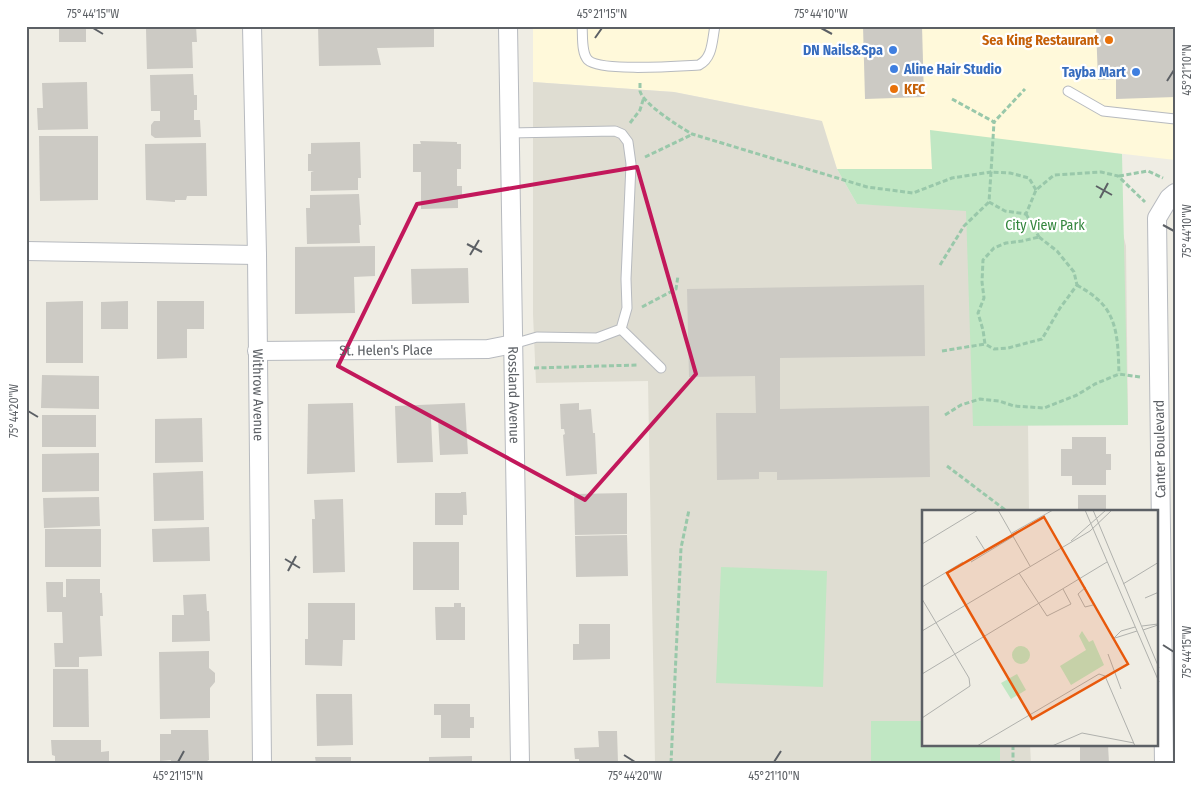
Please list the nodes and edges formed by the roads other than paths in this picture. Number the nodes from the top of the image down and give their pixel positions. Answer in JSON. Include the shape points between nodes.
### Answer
{"nodes":[{"id":1,"x":252,"y":26,"type":"edge"},
{"id":2,"x":508,"y":26,"type":"edge"},
{"id":3,"x":582,"y":26,"type":"edge"},
{"id":4,"x":715,"y":26,"type":"edge"},
{"id":5,"x":1068,"y":92,"type":"dead end"},
{"id":6,"x":1175,"y":119,"type":"edge"},
{"id":7,"x":509,"y":133,"type":"junction"},
{"id":8,"x":1171,"y":191,"type":"edge"},
{"id":9,"x":26,"y":251,"type":"edge"},
{"id":10,"x":257,"y":255,"type":"junction"},
{"id":11,"x":621,"y":329,"type":"junction"},
{"id":12,"x":513,"y":344,"type":"junction"},
{"id":13,"x":258,"y":351,"type":"junction"},
{"id":14,"x":660,"y":368,"type":"dead end"},
{"id":15,"x":262,"y":763,"type":"edge"},
{"id":16,"x":520,"y":763,"type":"edge"},
{"id":17,"x":1164,"y":763,"type":"edge"}],
"edges":[{"from":1,"to":10,"type":"street","name":"Withrow Avenue"},
{"from":2,"to":7,"type":"street","name":"Rossland Avenue"},
{"from":3,"to":4,"type":"lane","via":[[584,55],[588,60],[595,64],[639,67],[699,65],[705,62]]},
{"from":5,"to":6,"type":"lane","via":[[1102,110]]},
{"from":7,"to":11,"type":"lane","via":[[615,131],[628,142],[631,164],[627,308]]},
{"from":7,"to":12,"type":"street","name":"Rossland Avenue"},
{"from":8,"to":17,"type":"street","name":"Canter Boulevard","via":[[1157,218]]},
{"from":9,"to":10,"type":"street"},
{"from":10,"to":13,"type":"street","name":"Withrow Avenue"},
{"from":11,"to":12,"type":"lane","via":[[597,338],[537,337]]},
{"from":11,"to":14,"type":"lane"},
{"from":12,"to":13,"type":"street","name":"St. Helen's Place","via":[[488,349]]},
{"from":12,"to":16,"type":"street","name":"Rossland Avenue"},
{"from":13,"to":15,"type":"street","name":"Withrow Avenue"}]}
